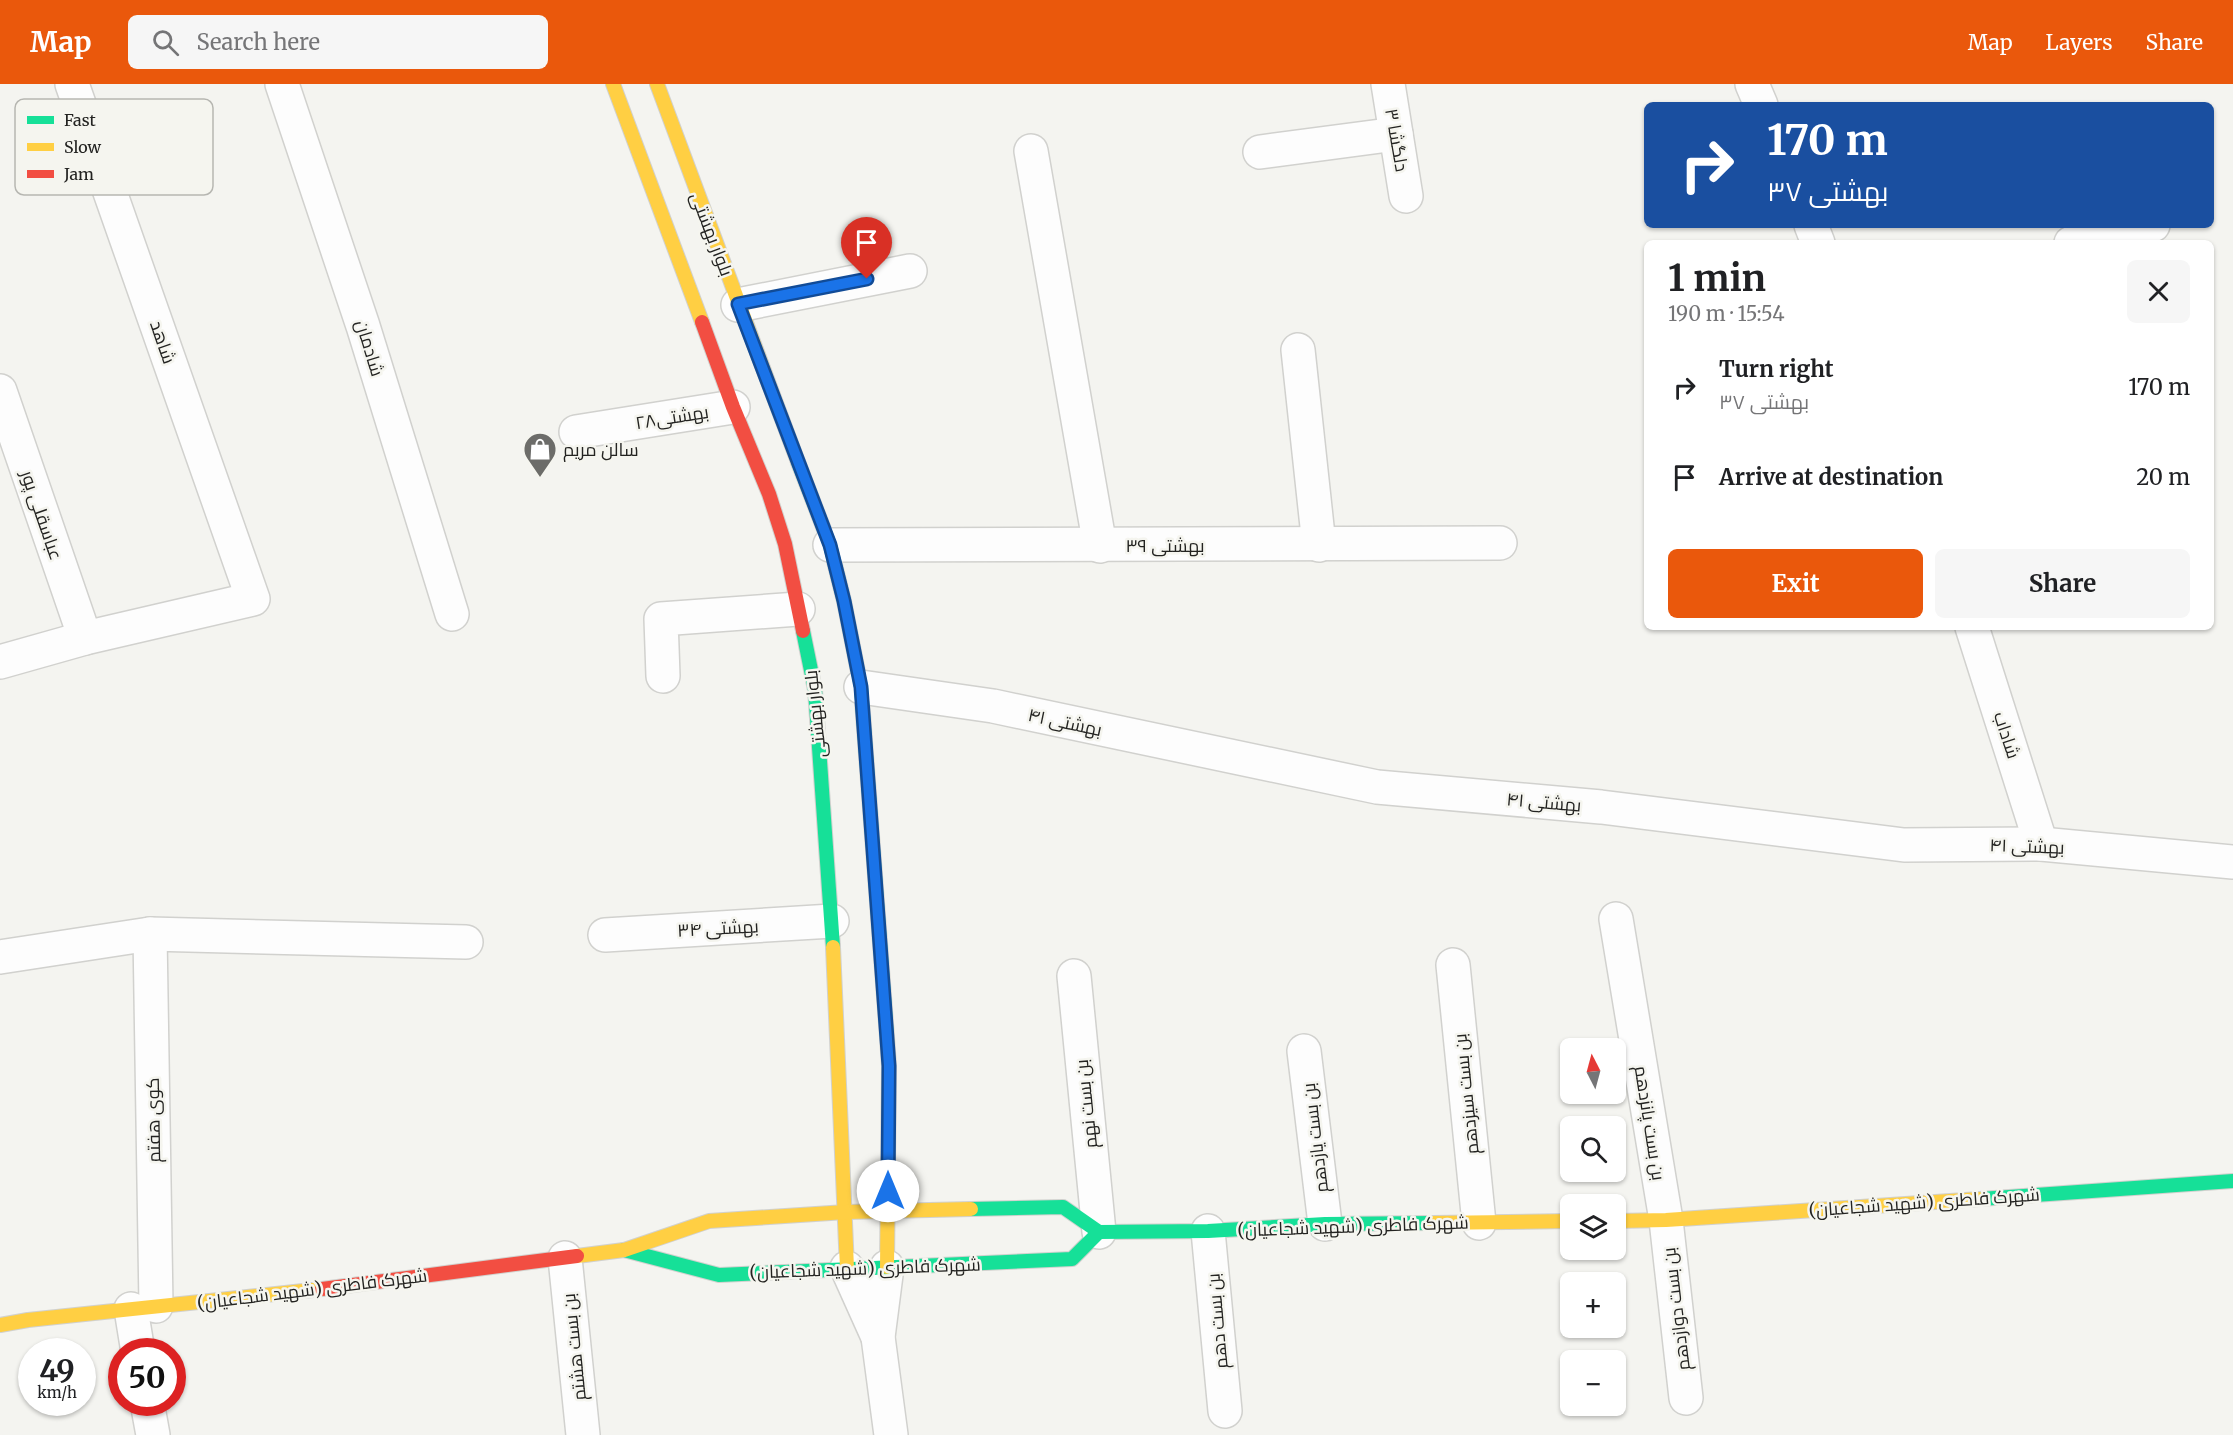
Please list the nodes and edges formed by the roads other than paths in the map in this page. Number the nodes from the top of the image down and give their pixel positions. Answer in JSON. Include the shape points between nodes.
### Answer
{"nodes":[{"id":1,"x":72,"y":84,"type":"edge"},
{"id":2,"x":282,"y":84,"type":"edge"},
{"id":3,"x":613,"y":84,"type":"edge"},
{"id":4,"x":657,"y":84,"type":"edge"},
{"id":5,"x":1388,"y":84,"type":"edge"},
{"id":6,"x":1752,"y":84,"type":"edge"},
{"id":7,"x":77,"y":99,"type":"edge"},
{"id":8,"x":1760,"y":102,"type":"edge"},
{"id":9,"x":1396,"y":134,"type":"junction"},
{"id":10,"x":1031,"y":151,"type":"dead end"},
{"id":11,"x":1260,"y":152,"type":"dead end"},
{"id":12,"x":111,"y":195,"type":"edge"},
{"id":13,"x":1406,"y":196,"type":"dead end"},
{"id":14,"x":2140,"y":228,"type":"edge"},
{"id":15,"x":2086,"y":240,"type":"edge"},
{"id":16,"x":910,"y":271,"type":"dead end"},
{"id":17,"x":738,"y":304,"type":"junction"},
{"id":18,"x":1298,"y":350,"type":"dead end"},
{"id":19,"x":3,"y":407,"type":"edge"},
{"id":20,"x":734,"y":407,"type":"junction"},
{"id":21,"x":576,"y":432,"type":"dead end"},
{"id":22,"x":1500,"y":543,"type":"dead end"},
{"id":23,"x":830,"y":545,"type":"junction"},
{"id":24,"x":1319,"y":545,"type":"junction"},
{"id":25,"x":1100,"y":546,"type":"junction"},
{"id":26,"x":798,"y":609,"type":"junction"},
{"id":27,"x":452,"y":614,"type":"dead end"},
{"id":28,"x":1981,"y":630,"type":"edge"},
{"id":29,"x":85,"y":638,"type":"junction"},
{"id":30,"x":0,"y":662,"type":"edge"},
{"id":31,"x":663,"y":676,"type":"dead end"},
{"id":32,"x":861,"y":687,"type":"junction"},
{"id":33,"x":2042,"y":844,"type":"junction"},
{"id":34,"x":2233,"y":862,"type":"edge"},
{"id":35,"x":1616,"y":920,"type":"dead end"},
{"id":36,"x":832,"y":921,"type":"junction"},
{"id":37,"x":150,"y":934,"type":"junction"},
{"id":38,"x":605,"y":934,"type":"dead end"},
{"id":39,"x":466,"y":942,"type":"dead end"},
{"id":40,"x":0,"y":957,"type":"edge"},
{"id":41,"x":1453,"y":965,"type":"dead end"},
{"id":42,"x":1074,"y":976,"type":"dead end"},
{"id":43,"x":1304,"y":1051,"type":"dead end"},
{"id":44,"x":2233,"y":1181,"type":"edge"},
{"id":45,"x":846,"y":1212,"type":"junction"},
{"id":46,"x":888,"y":1212,"type":"junction"},
{"id":47,"x":1666,"y":1220,"type":"junction"},
{"id":48,"x":1560,"y":1221,"type":"edge"},
{"id":49,"x":1626,"y":1221,"type":"edge"},
{"id":50,"x":1479,"y":1223,"type":"junction"},
{"id":51,"x":1325,"y":1224,"type":"junction"},
{"id":52,"x":1208,"y":1230,"type":"junction"},
{"id":53,"x":1099,"y":1232,"type":"junction"},
{"id":54,"x":624,"y":1250,"type":"junction"},
{"id":55,"x":565,"y":1258,"type":"junction"},
{"id":56,"x":887,"y":1267,"type":"junction"},
{"id":57,"x":847,"y":1268,"type":"junction"},
{"id":58,"x":144,"y":1308,"type":"junction"},
{"id":59,"x":0,"y":1325,"type":"edge"},
{"id":60,"x":878,"y":1337,"type":"junction"},
{"id":61,"x":140,"y":1338,"type":"edge"},
{"id":62,"x":1686,"y":1398,"type":"dead end"},
{"id":63,"x":1225,"y":1411,"type":"dead end"},
{"id":64,"x":150,"y":1416,"type":"edge"},
{"id":65,"x":153,"y":1435,"type":"edge"},
{"id":66,"x":583,"y":1435,"type":"edge"},
{"id":67,"x":891,"y":1435,"type":"edge"}],
"edges":[{"from":1,"to":7,"type":"street","name":"شاهد"},
{"from":2,"to":27,"type":"street","name":"شادمان","via":[[363,326]]},
{"from":3,"to":20,"type":"main road","name":"بلوار بهشتی"},
{"from":4,"to":17,"type":"main road","name":"بلوار بهشتی"},
{"from":5,"to":9,"type":"street","name":"دلگشا ۳"},
{"from":6,"to":8,"type":"street"},
{"from":9,"to":11,"type":"street"},
{"from":9,"to":13,"type":"street","name":"دلگشا ۳"},
{"from":10,"to":25,"type":"street"},
{"from":12,"to":29,"type":"street","name":"شاهد","via":[[253,599]]},
{"from":14,"to":15,"type":"street"},
{"from":16,"to":17,"type":"street"},
{"from":17,"to":23,"type":"main road","name":"بلوار بهشتی"},
{"from":18,"to":24,"type":"street"},
{"from":19,"to":29,"type":"street","name":"عباسقلی پور"},
{"from":20,"to":21,"type":"street","name":"بهشتی۲۸"},
{"from":20,"to":26,"type":"main road","name":"بلوار بهشتی","via":[[785,544]]},
{"from":22,"to":24,"type":"street","name":"بهشتی ۳۹"},
{"from":23,"to":25,"type":"street","name":"بهشتی ۳۹"},
{"from":23,"to":32,"type":"main road","name":"بلوار بهشتی"},
{"from":24,"to":25,"type":"street","name":"بهشتی ۳۹"},
{"from":26,"to":31,"type":"street","via":[[661,619]]},
{"from":26,"to":36,"type":"main road","name":"بلوار بهشتی","via":[[815,690]]},
{"from":28,"to":33,"type":"street","name":"شاداب"},
{"from":29,"to":30,"type":"street"},
{"from":32,"to":33,"type":"street","name":"بهشتی ۴۱","via":[[993,706],[1377,787],[1601,807],[1904,845]]},
{"from":32,"to":46,"type":"main road","name":"بلوار بهشتی","via":[[889,1066]]},
{"from":33,"to":34,"type":"street","name":"بهشتی ۴۱"},
{"from":35,"to":47,"type":"street","name":"بن بست پانزدهم"},
{"from":36,"to":38,"type":"street","name":"بهشتی ۳۴"},
{"from":36,"to":45,"type":"main road","name":"بلوار بهشتی"},
{"from":37,"to":39,"type":"street"},
{"from":37,"to":40,"type":"street"},
{"from":37,"to":58,"type":"street","name":"کوی هفتم"},
{"from":41,"to":50,"type":"street","name":"بن بست سیزدهم"},
{"from":42,"to":53,"type":"street","name":"بن بست نهم"},
{"from":43,"to":51,"type":"street","name":"بن بست یازدهم"},
{"from":44,"to":47,"type":"main road","name":"شهرک فاطری (شهید شجاعیان)"},
{"from":45,"to":46,"type":"main road","name":"شهرک فاطری (شهید شجاعیان)"},
{"from":45,"to":54,"type":"main road","name":"شهرک فاطری (شهید شجاعیان)","via":[[709,1221]]},
{"from":45,"to":57,"type":"main road","name":"بلوار بهشتی"},
{"from":46,"to":53,"type":"main road","name":"شهرک فاطری (شهید شجاعیان)","via":[[1063,1207]]},
{"from":46,"to":56,"type":"main road","name":"بلوار بهشتی"},
{"from":47,"to":49,"type":"main road","name":"شهرک فاطری (شهید شجاعیان)"},
{"from":47,"to":62,"type":"street","name":"بن بست دوازدهم"},
{"from":48,"to":50,"type":"main road","name":"شهرک فاطری (شهید شجاعیان)"},
{"from":50,"to":51,"type":"main road","name":"شهرک فاطری (شهید شجاعیان)"},
{"from":51,"to":52,"type":"main road","name":"شهرک فاطری (شهید شجاعیان)"},
{"from":52,"to":53,"type":"main road","name":"شهرک فاطری (شهید شجاعیان)"},
{"from":52,"to":63,"type":"street","name":"بن بست دهم"},
{"from":53,"to":56,"type":"main road","name":"شهرک فاطری (شهید شجاعیان)","via":[[1072,1259]]},
{"from":54,"to":55,"type":"main road","name":"شهرک فاطری (شهید شجاعیان)"},
{"from":54,"to":57,"type":"main road","name":"شهرک فاطری (شهید شجاعیان)","via":[[720,1275]]},
{"from":55,"to":58,"type":"main road","name":"شهرک فاطری (شهید شجاعیان)"},
{"from":55,"to":66,"type":"street","name":"بن بست هشتم"},
{"from":56,"to":57,"type":"main road","name":"شهرک فاطری (شهید شجاعیان)"},
{"from":56,"to":60,"type":"street"},
{"from":57,"to":60,"type":"street"},
{"from":58,"to":59,"type":"main road","name":"شهرک فاطری (شهید شجاعیان)"},
{"from":58,"to":61,"type":"street","name":"کوی هفتم"},
{"from":60,"to":67,"type":"street"},
{"from":64,"to":65,"type":"street"}]}
